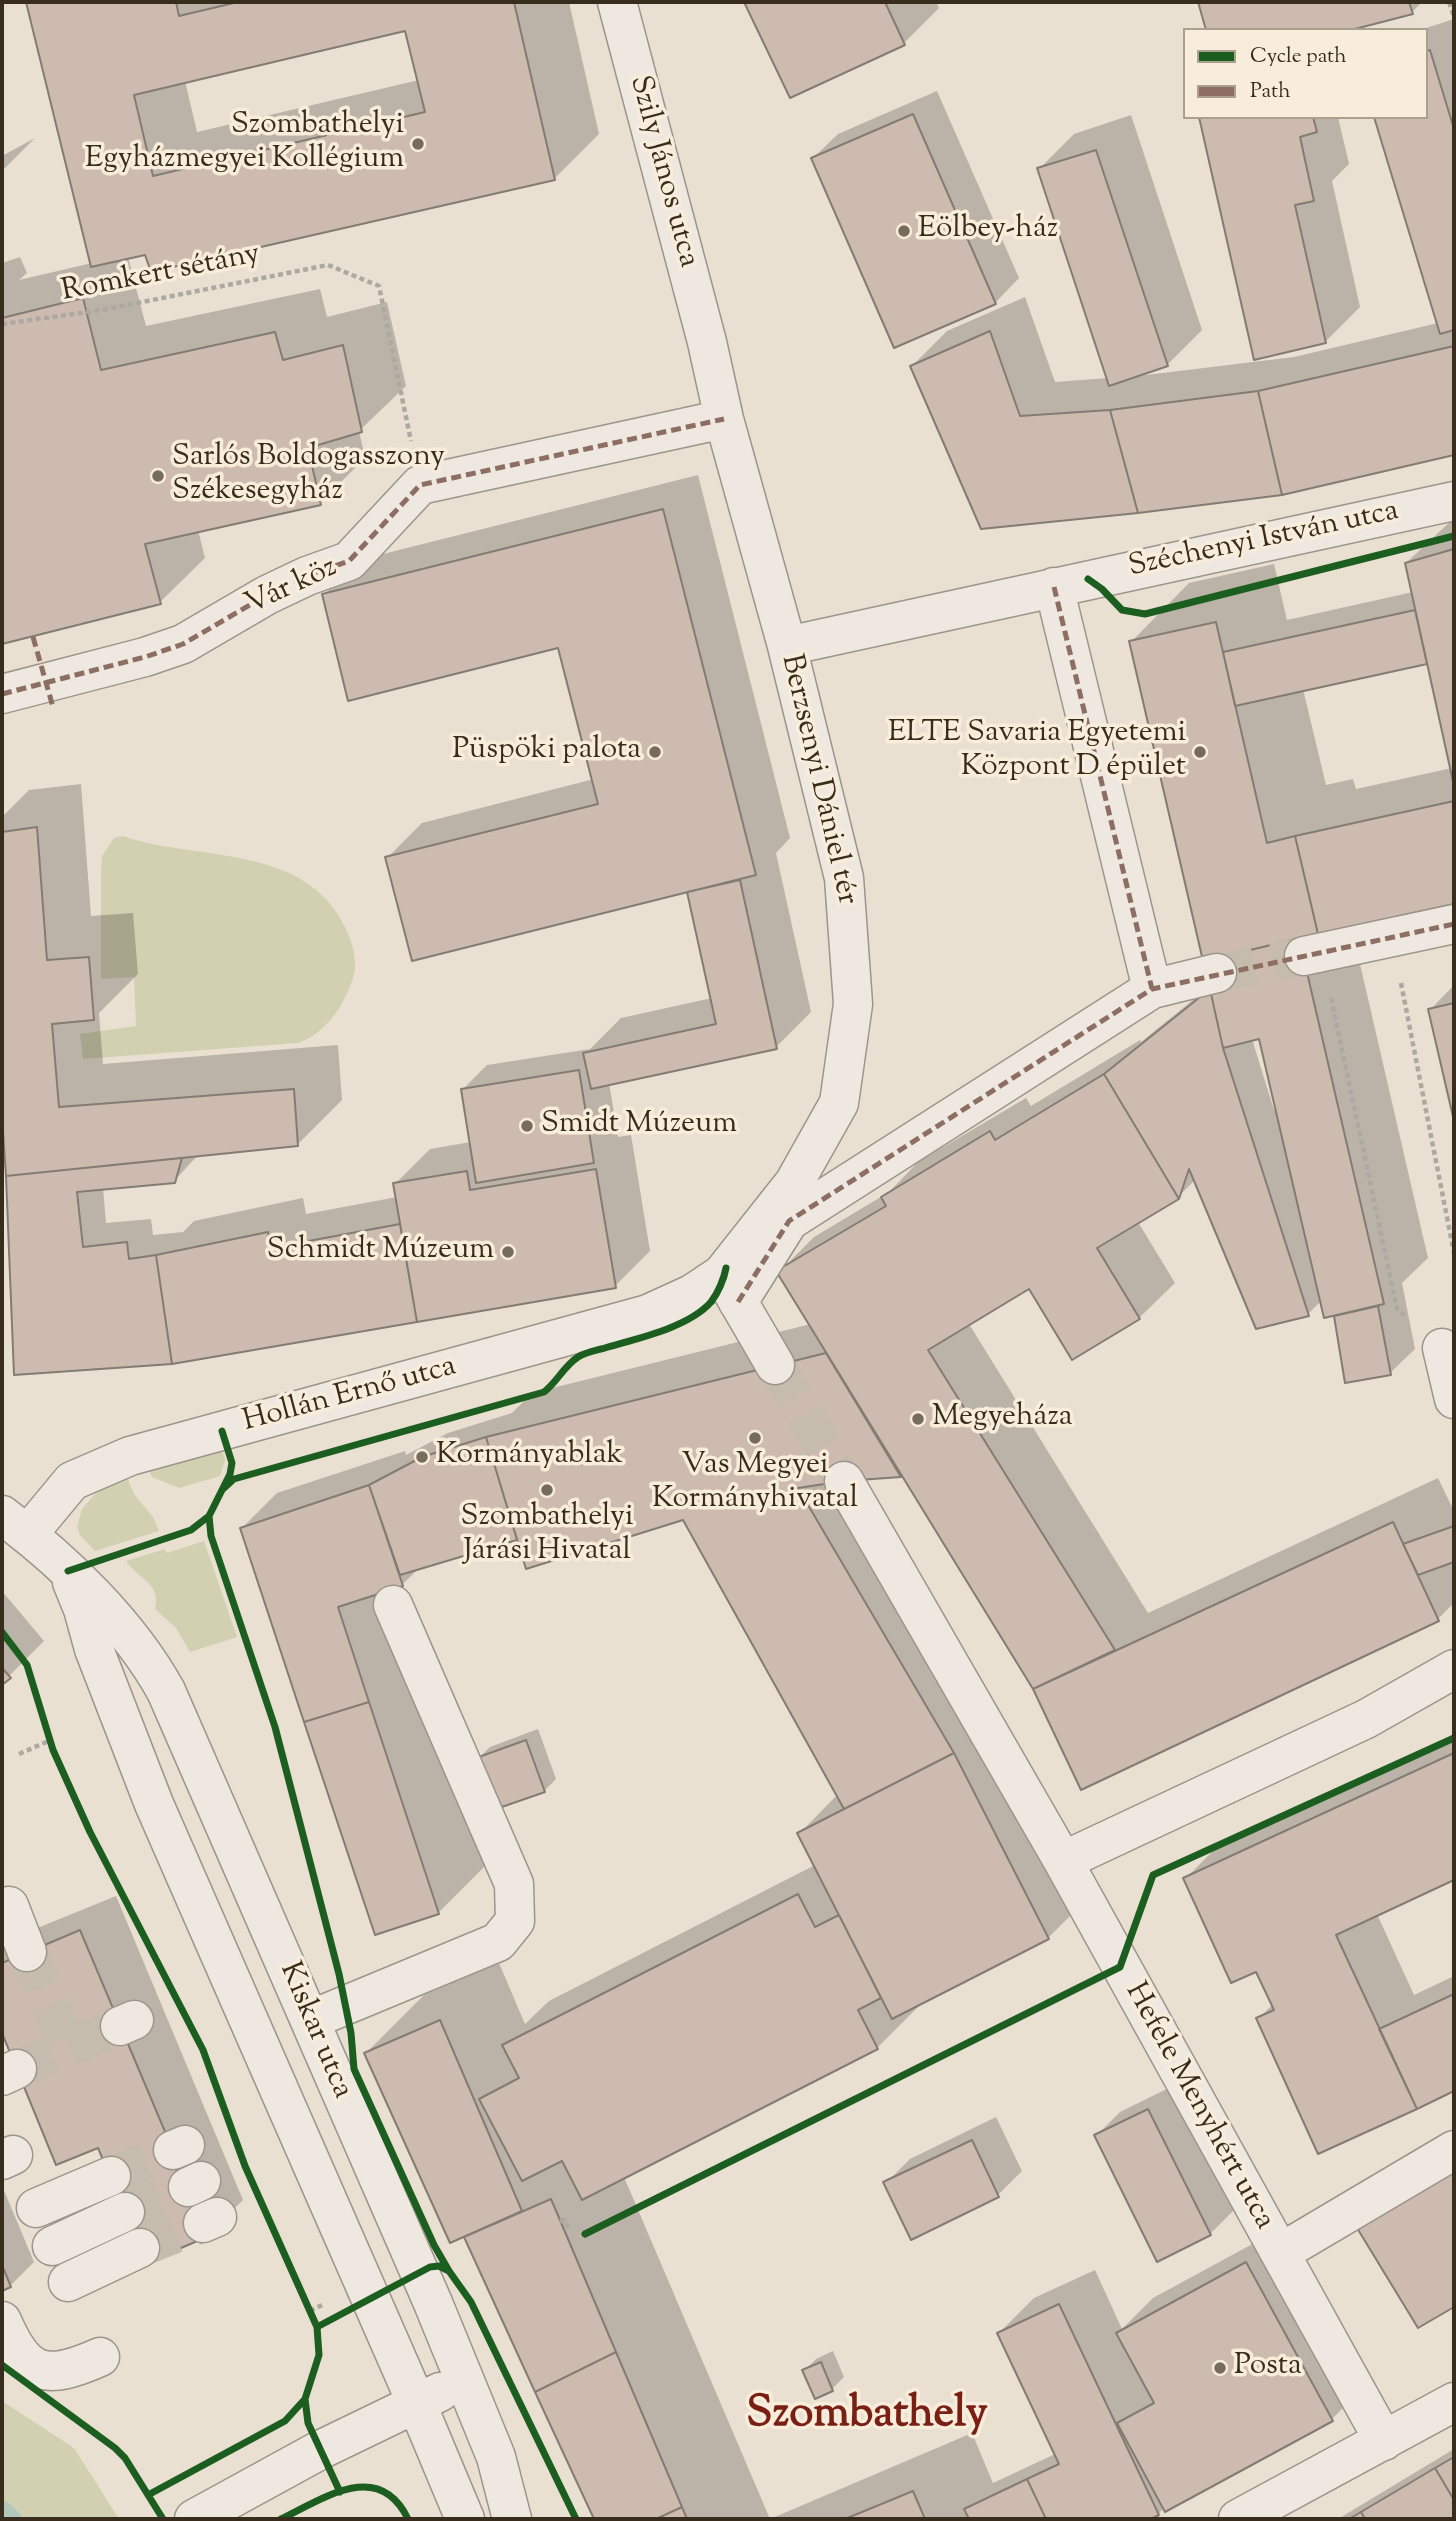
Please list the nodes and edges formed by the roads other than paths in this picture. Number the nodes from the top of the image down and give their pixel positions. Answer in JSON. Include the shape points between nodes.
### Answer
{"nodes":[{"id":1,"x":617,"y":2,"type":"edge"},
{"id":2,"x":707,"y":342,"type":"joint"},
{"id":3,"x":724,"y":419,"type":"junction"},
{"id":4,"x":1454,"y":500,"type":"edge"},
{"id":5,"x":1054,"y":587,"type":"junction"},
{"id":6,"x":787,"y":646,"type":"junction"},
{"id":7,"x":2,"y":694,"type":"edge"},
{"id":8,"x":1454,"y":924,"type":"edge"},
{"id":9,"x":1313,"y":955,"type":"tunnel mouth"},
{"id":10,"x":1217,"y":974,"type":"tunnel mouth"},
{"id":11,"x":1152,"y":989,"type":"junction"},
{"id":12,"x":730,"y":1288,"type":"junction"},
{"id":13,"x":1442,"y":1348,"type":"road end"},
{"id":14,"x":775,"y":1365,"type":"tunnel mouth"},
{"id":15,"x":1454,"y":1399,"type":"edge"},
{"id":16,"x":844,"y":1481,"type":"tunnel mouth"},
{"id":17,"x":15,"y":1525,"type":"edge"},
{"id":18,"x":68,"y":1571,"type":"junction"},
{"id":19,"x":393,"y":1605,"type":"dead end"},
{"id":20,"x":1454,"y":1669,"type":"edge"},
{"id":21,"x":154,"y":1804,"type":"junction"},
{"id":22,"x":1063,"y":1861,"type":"junction"},
{"id":23,"x":246,"y":1871,"type":"junction"},
{"id":24,"x":9,"y":1906,"type":"dead end"},
{"id":25,"x":27,"y":1952,"type":"tunnel mouth"},
{"id":26,"x":310,"y":2020,"type":"junction"},
{"id":27,"x":1454,"y":2150,"type":"edge"},
{"id":28,"x":111,"y":2176,"type":"tunnel mouth"},
{"id":29,"x":36,"y":2208,"type":"dead end"},
{"id":30,"x":125,"y":2212,"type":"tunnel mouth"},
{"id":31,"x":52,"y":2246,"type":"dead end"},
{"id":32,"x":140,"y":2248,"type":"tunnel mouth"},
{"id":33,"x":1280,"y":2253,"type":"junction"},
{"id":34,"x":68,"y":2282,"type":"dead end"},
{"id":35,"x":2,"y":2321,"type":"edge"},
{"id":36,"x":100,"y":2357,"type":"dead end"},
{"id":37,"x":466,"y":2381,"type":"junction"},
{"id":38,"x":416,"y":2402,"type":"junction"},
{"id":39,"x":1454,"y":2402,"type":"edge"},
{"id":40,"x":1384,"y":2441,"type":"junction"},
{"id":41,"x":194,"y":2519,"type":"edge"},
{"id":42,"x":465,"y":2519,"type":"edge"},
{"id":43,"x":512,"y":2519,"type":"edge"},
{"id":44,"x":1238,"y":2519,"type":"edge"}],
"edges":[{"from":1,"to":2,"type":"street","name":"Szily János utca"},
{"from":2,"to":3,"type":"street","name":"Berzsenyi Dániel tér"},
{"from":3,"to":6,"type":"street","name":"Berzsenyi Dániel tér"},
{"from":3,"to":7,"type":"street","name":"Vár köz","via":[[420,485],[349,561],[267,595],[183,644]]},
{"from":4,"to":5,"type":"street","name":"Széchenyi István utca"},
{"from":5,"to":6,"type":"street","name":"Széchenyi István utca"},
{"from":5,"to":11,"type":"street"},
{"from":6,"to":12,"type":"street","name":"Berzsenyi Dániel tér","via":[[845,878],[853,1004],[839,1103]]},
{"from":8,"to":9,"type":"street"},
{"from":10,"to":11,"type":"street"},
{"from":11,"to":12,"type":"street","via":[[789,1221]]},
{"from":12,"to":14,"type":"street"},
{"from":12,"to":17,"type":"street","name":"Hollán Ernő utca","via":[[692,1294],[649,1314],[130,1456],[72,1481]]},
{"from":13,"to":15,"type":"street"},
{"from":16,"to":22,"type":"street","name":"Hefele Menyhért utca"},
{"from":17,"to":18,"type":"street","name":"Kiskar utca"},
{"from":18,"to":21,"type":"street","name":"Kiskar utca"},
{"from":18,"to":23,"type":"street","name":"Kiskar utca","via":[[133,1638],[151,1664]]},
{"from":19,"to":26,"type":"street","via":[[514,1884],[515,1921],[498,1942]]},
{"from":20,"to":22,"type":"street","via":[[1366,1719]]},
{"from":21,"to":23,"type":"street","via":[[163,1802],[192,1814]]},
{"from":21,"to":38,"type":"street","name":"Kiskar utca"},
{"from":22,"to":33,"type":"street","name":"Hefele Menyhért utca"},
{"from":23,"to":26,"type":"street","name":"Kiskar utca"},
{"from":24,"to":25,"type":"street"},
{"from":26,"to":37,"type":"street","name":"Kiskar utca"},
{"from":27,"to":33,"type":"street"},
{"from":28,"to":29,"type":"street"},
{"from":30,"to":31,"type":"street"},
{"from":32,"to":34,"type":"street"},
{"from":33,"to":40,"type":"street","name":"Hefele Menyhért utca"},
{"from":35,"to":36,"type":"street","via":[[24,2362],[43,2370],[61,2372]]},
{"from":37,"to":38,"type":"street"},
{"from":37,"to":43,"type":"street","name":"Kiskar utca","via":[[496,2457]]},
{"from":38,"to":41,"type":"street"},
{"from":38,"to":42,"type":"street","name":"Kiskar utca"},
{"from":39,"to":40,"type":"street"},
{"from":40,"to":44,"type":"street"}]}
